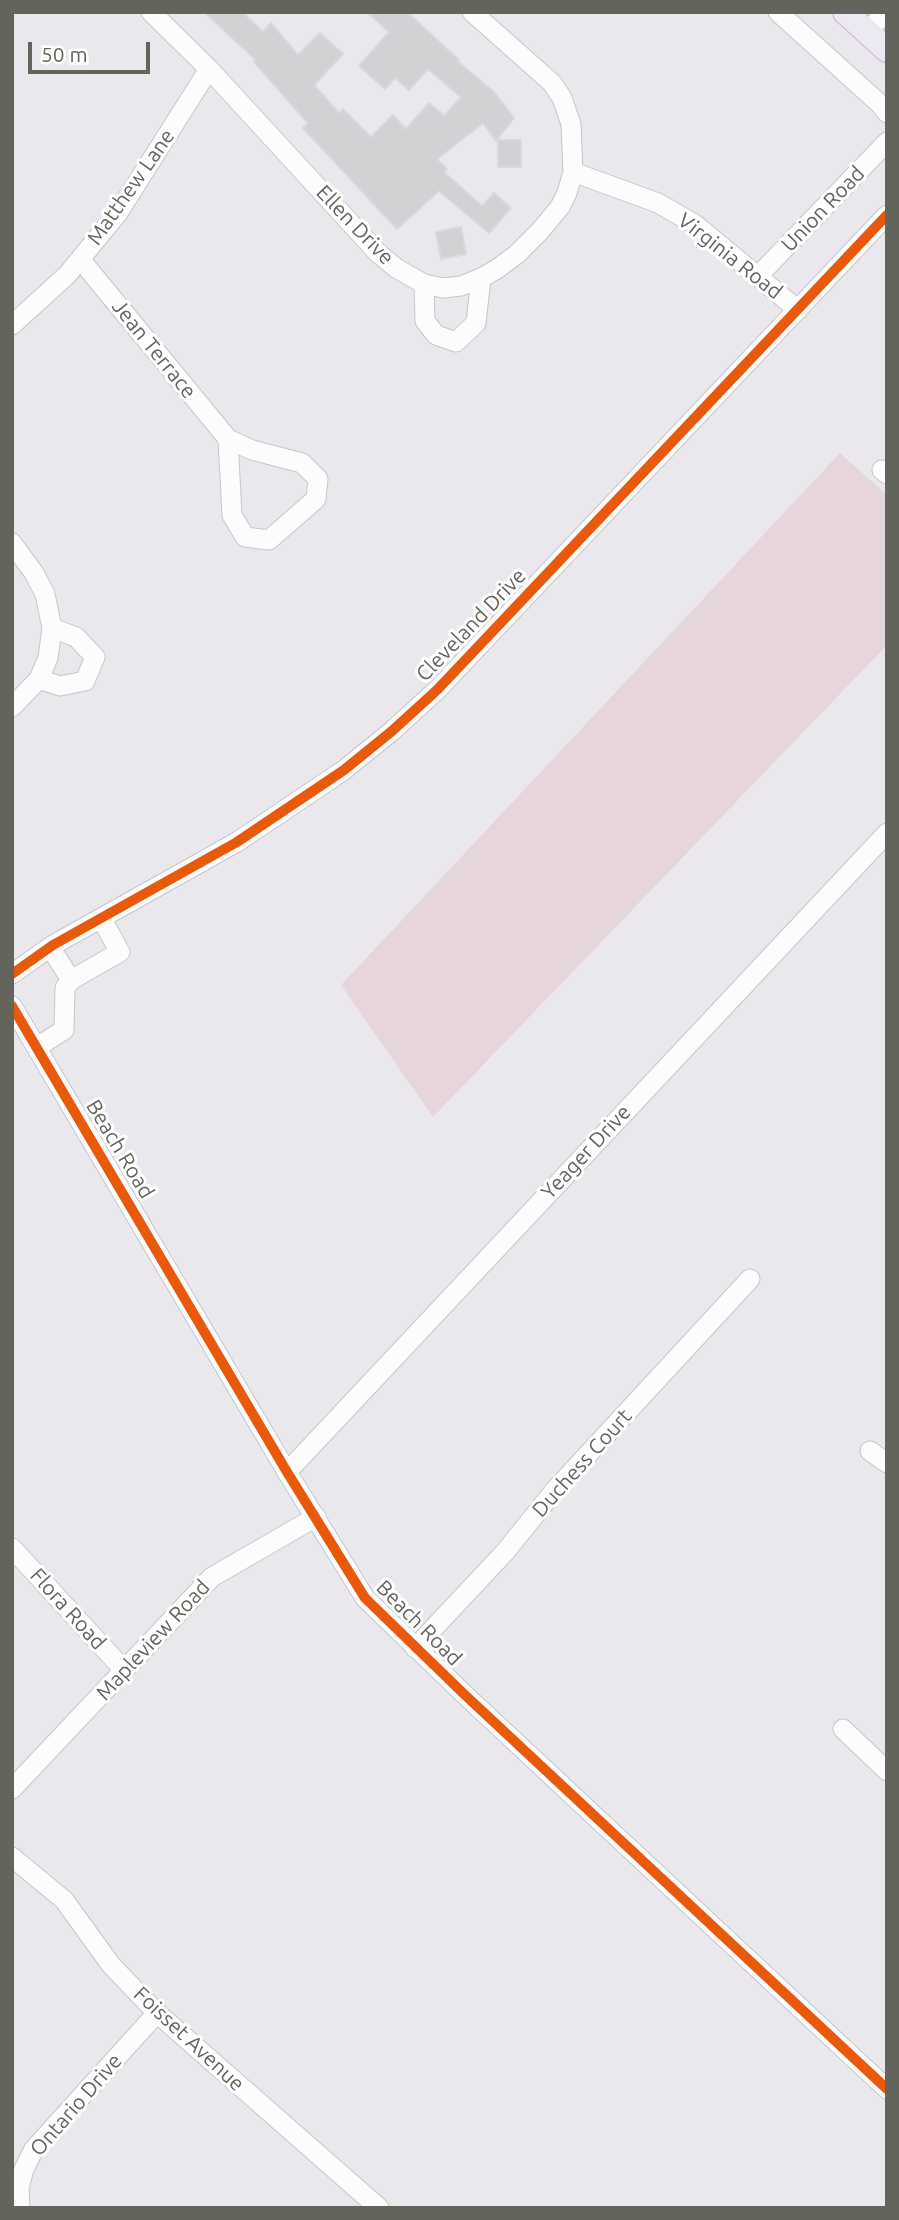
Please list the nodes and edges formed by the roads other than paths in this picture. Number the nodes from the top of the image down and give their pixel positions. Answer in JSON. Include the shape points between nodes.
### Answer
{"nodes":[{"id":1,"x":151,"y":12,"type":"edge"},
{"id":2,"x":472,"y":12,"type":"edge"},
{"id":3,"x":779,"y":12,"type":"edge"},
{"id":4,"x":845,"y":12,"type":"edge"},
{"id":5,"x":884,"y":12,"type":"edge"},
{"id":6,"x":868,"y":33,"type":"junction"},
{"id":7,"x":887,"y":50,"type":"edge"},
{"id":8,"x":209,"y":69,"type":"junction"},
{"id":9,"x":887,"y":113,"type":"edge"},
{"id":10,"x":887,"y":142,"type":"edge"},
{"id":11,"x":573,"y":172,"type":"junction"},
{"id":12,"x":887,"y":215,"type":"edge"},
{"id":13,"x":80,"y":259,"type":"junction"},
{"id":14,"x":758,"y":276,"type":"junction"},
{"id":15,"x":481,"y":278,"type":"junction"},
{"id":16,"x":424,"y":284,"type":"junction"},
{"id":17,"x":798,"y":310,"type":"junction"},
{"id":18,"x":12,"y":325,"type":"edge"},
{"id":19,"x":228,"y":439,"type":"junction"},
{"id":20,"x":12,"y":543,"type":"edge"},
{"id":21,"x":52,"y":628,"type":"junction"},
{"id":22,"x":39,"y":679,"type":"junction"},
{"id":23,"x":12,"y":707,"type":"edge"},
{"id":24,"x":887,"y":834,"type":"edge"},
{"id":25,"x":101,"y":918,"type":"junction"},
{"id":26,"x":50,"y":947,"type":"junction"},
{"id":27,"x":12,"y":974,"type":"edge"},
{"id":28,"x":71,"y":980,"type":"junction"},
{"id":29,"x":12,"y":1006,"type":"edge"},
{"id":30,"x":37,"y":1047,"type":"junction"},
{"id":31,"x":750,"y":1279,"type":"dead end"},
{"id":32,"x":870,"y":1451,"type":"dead end"},
{"id":33,"x":887,"y":1463,"type":"edge"},
{"id":34,"x":287,"y":1472,"type":"junction"},
{"id":35,"x":316,"y":1517,"type":"junction"},
{"id":36,"x":12,"y":1548,"type":"edge"},
{"id":37,"x":415,"y":1648,"type":"junction"},
{"id":38,"x":124,"y":1670,"type":"junction"},
{"id":39,"x":843,"y":1729,"type":"dead end"},
{"id":40,"x":887,"y":1771,"type":"edge"},
{"id":41,"x":12,"y":1789,"type":"edge"},
{"id":42,"x":12,"y":1857,"type":"edge"},
{"id":43,"x":157,"y":2013,"type":"junction"},
{"id":44,"x":887,"y":2089,"type":"edge"},
{"id":45,"x":20,"y":2208,"type":"edge"},
{"id":46,"x":379,"y":2208,"type":"edge"}],
"edges":[{"from":1,"to":8,"type":"street","name":"Ellen Drive"},
{"from":2,"to":11,"type":"street","via":[[552,83],[562,98],[572,124]]},
{"from":3,"to":9,"type":"street"},
{"from":4,"to":6,"type":"main road"},
{"from":5,"to":6,"type":"street"},
{"from":6,"to":7,"type":"main road"},
{"from":8,"to":13,"type":"street","name":"Matthew Lane","via":[[118,213]]},
{"from":8,"to":16,"type":"street","name":"Ellen Drive","via":[[378,253]]},
{"from":10,"to":14,"type":"street","name":"Union Road"},
{"from":11,"to":14,"type":"street","name":"Virginia Road","via":[[674,211]]},
{"from":11,"to":15,"type":"street","name":"Ellen Drive","via":[[560,207],[540,231],[507,262]]},
{"from":12,"to":17,"type":"street","name":"Cleveland Drive"},
{"from":13,"to":18,"type":"street","name":"Matthew Lane"},
{"from":13,"to":19,"type":"street","name":"Jean Terrace"},
{"from":14,"to":17,"type":"street","name":"Virginia Road"},
{"from":15,"to":16,"type":"street","name":"Ellen Drive","via":[[443,288]]},
{"from":15,"to":16,"type":"street","via":[[476,323],[456,342],[436,335],[425,321]]},
{"from":17,"to":25,"type":"street","name":"Cleveland Drive","via":[[447,680],[392,731],[344,770],[248,835]]},
{"from":19,"to":19,"type":"street","name":"Jean Terrace","via":[[302,463],[318,479],[316,499],[269,540],[245,537],[232,515]]},
{"from":20,"to":21,"type":"street","via":[[45,594]]},
{"from":21,"to":22,"type":"street"},
{"from":21,"to":22,"type":"street","via":[[76,637],[95,657],[85,681],[60,686]]},
{"from":22,"to":23,"type":"street"},
{"from":24,"to":34,"type":"street","name":"Yeager Drive"},
{"from":25,"to":26,"type":"street","name":"Cleveland Drive"},
{"from":25,"to":28,"type":"street","via":[[120,952]]},
{"from":26,"to":27,"type":"street","name":"Cleveland Drive"},
{"from":26,"to":28,"type":"street"},
{"from":28,"to":30,"type":"street","via":[[65,988],[64,1030]]},
{"from":29,"to":30,"type":"street","name":"Beach Road"},
{"from":30,"to":34,"type":"street","name":"Beach Road"},
{"from":31,"to":37,"type":"street","name":"Duchess Court"},
{"from":32,"to":33,"type":"street"},
{"from":34,"to":35,"type":"street","name":"Beach Road"},
{"from":35,"to":37,"type":"street","name":"Beach Road","via":[[365,1598]]},
{"from":35,"to":38,"type":"street","name":"Mapleview Road","via":[[212,1577]]},
{"from":36,"to":38,"type":"street","name":"Flora Road"},
{"from":37,"to":44,"type":"street","name":"Beach Road"},
{"from":38,"to":41,"type":"street","name":"Mapleview Road"},
{"from":39,"to":40,"type":"street"},
{"from":42,"to":43,"type":"street","name":"Foisset Avenue","via":[[64,1900],[111,1965]]},
{"from":43,"to":45,"type":"street","name":"Ontario Drive","via":[[34,2149],[19,2188]]},
{"from":43,"to":46,"type":"street","name":"Foisset Avenue"}]}
